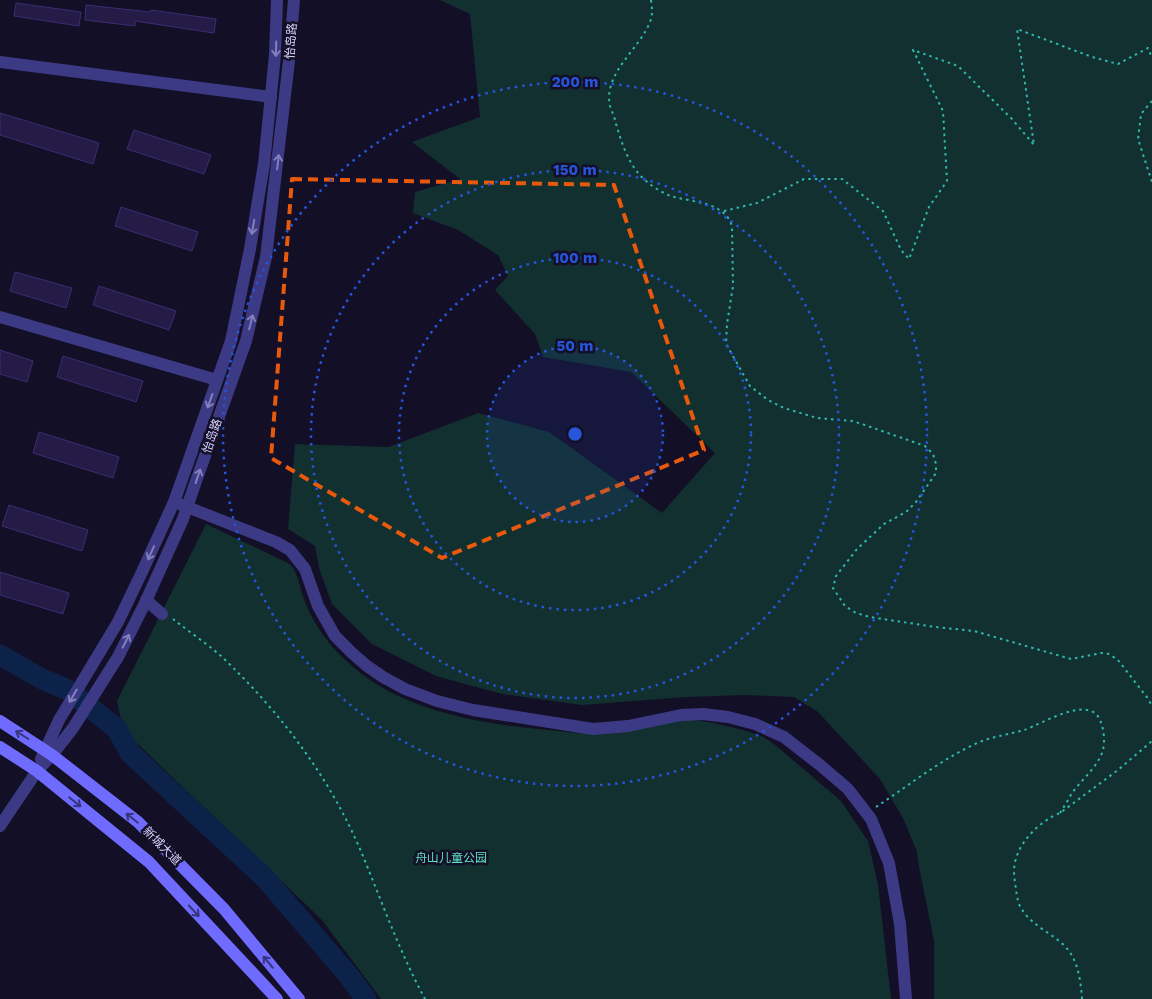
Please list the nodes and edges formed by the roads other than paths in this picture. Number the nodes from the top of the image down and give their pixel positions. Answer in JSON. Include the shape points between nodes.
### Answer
{"nodes":[{"id":1,"x":277,"y":0,"type":"edge"},
{"id":2,"x":294,"y":0,"type":"edge"},
{"id":3,"x":0,"y":62,"type":"edge"},
{"id":4,"x":271,"y":97,"type":"junction"},
{"id":5,"x":0,"y":317,"type":"edge"},
{"id":6,"x":217,"y":380,"type":"junction"},
{"id":7,"x":174,"y":502,"type":"junction"},
{"id":8,"x":187,"y":507,"type":"junction"},
{"id":9,"x":146,"y":600,"type":"junction"},
{"id":10,"x":162,"y":614,"type":"road end"},
{"id":11,"x":0,"y":721,"type":"edge"},
{"id":12,"x":0,"y":747,"type":"edge"},
{"id":13,"x":49,"y":752,"type":"junction"},
{"id":14,"x":37,"y":771,"type":"junction"},
{"id":15,"x":0,"y":826,"type":"edge"},
{"id":16,"x":277,"y":999,"type":"edge"},
{"id":17,"x":299,"y":999,"type":"edge"},
{"id":18,"x":906,"y":999,"type":"edge"}],
"edges":[{"from":1,"to":4,"type":"street","one_way":true},
{"from":8,"to":2,"type":"street","name":"怡岛路","one_way":true,"via":[[246,341],[266,257],[290,62]]},
{"from":3,"to":4,"type":"street"},
{"from":4,"to":6,"type":"street","one_way":true,"via":[[250,250],[231,340]]},
{"from":5,"to":6,"type":"street"},
{"from":6,"to":7,"type":"street","one_way":true},
{"from":7,"to":8,"type":"street"},
{"from":7,"to":13,"type":"street","one_way":true,"via":[[118,622],[59,720]]},
{"from":8,"to":9,"type":"street","name":"怡岛路"},
{"from":8,"to":18,"type":"street","via":[[290,550],[305,569],[318,606],[335,636],[367,666],[405,689],[437,702],[593,729],[704,714],[746,722],[784,737],[848,789],[871,819],[889,862],[900,924]]},
{"from":9,"to":10,"type":"street"},
{"from":13,"to":9,"type":"street","name":"怡岛路","one_way":true,"via":[[73,728],[102,683]]},
{"from":13,"to":11,"type":"main road","name":"新城大道","one_way":true},
{"from":12,"to":14,"type":"main road","name":"新城大道"},
{"from":13,"to":14,"type":"street","name":"怡岛路"},
{"from":17,"to":13,"type":"main road","name":"新城大道","one_way":true,"via":[[224,908],[138,822]]},
{"from":14,"to":15,"type":"street","name":"怡岛路"},
{"from":14,"to":16,"type":"main road","name":"新城大道","one_way":true,"via":[[149,862]]}]}
